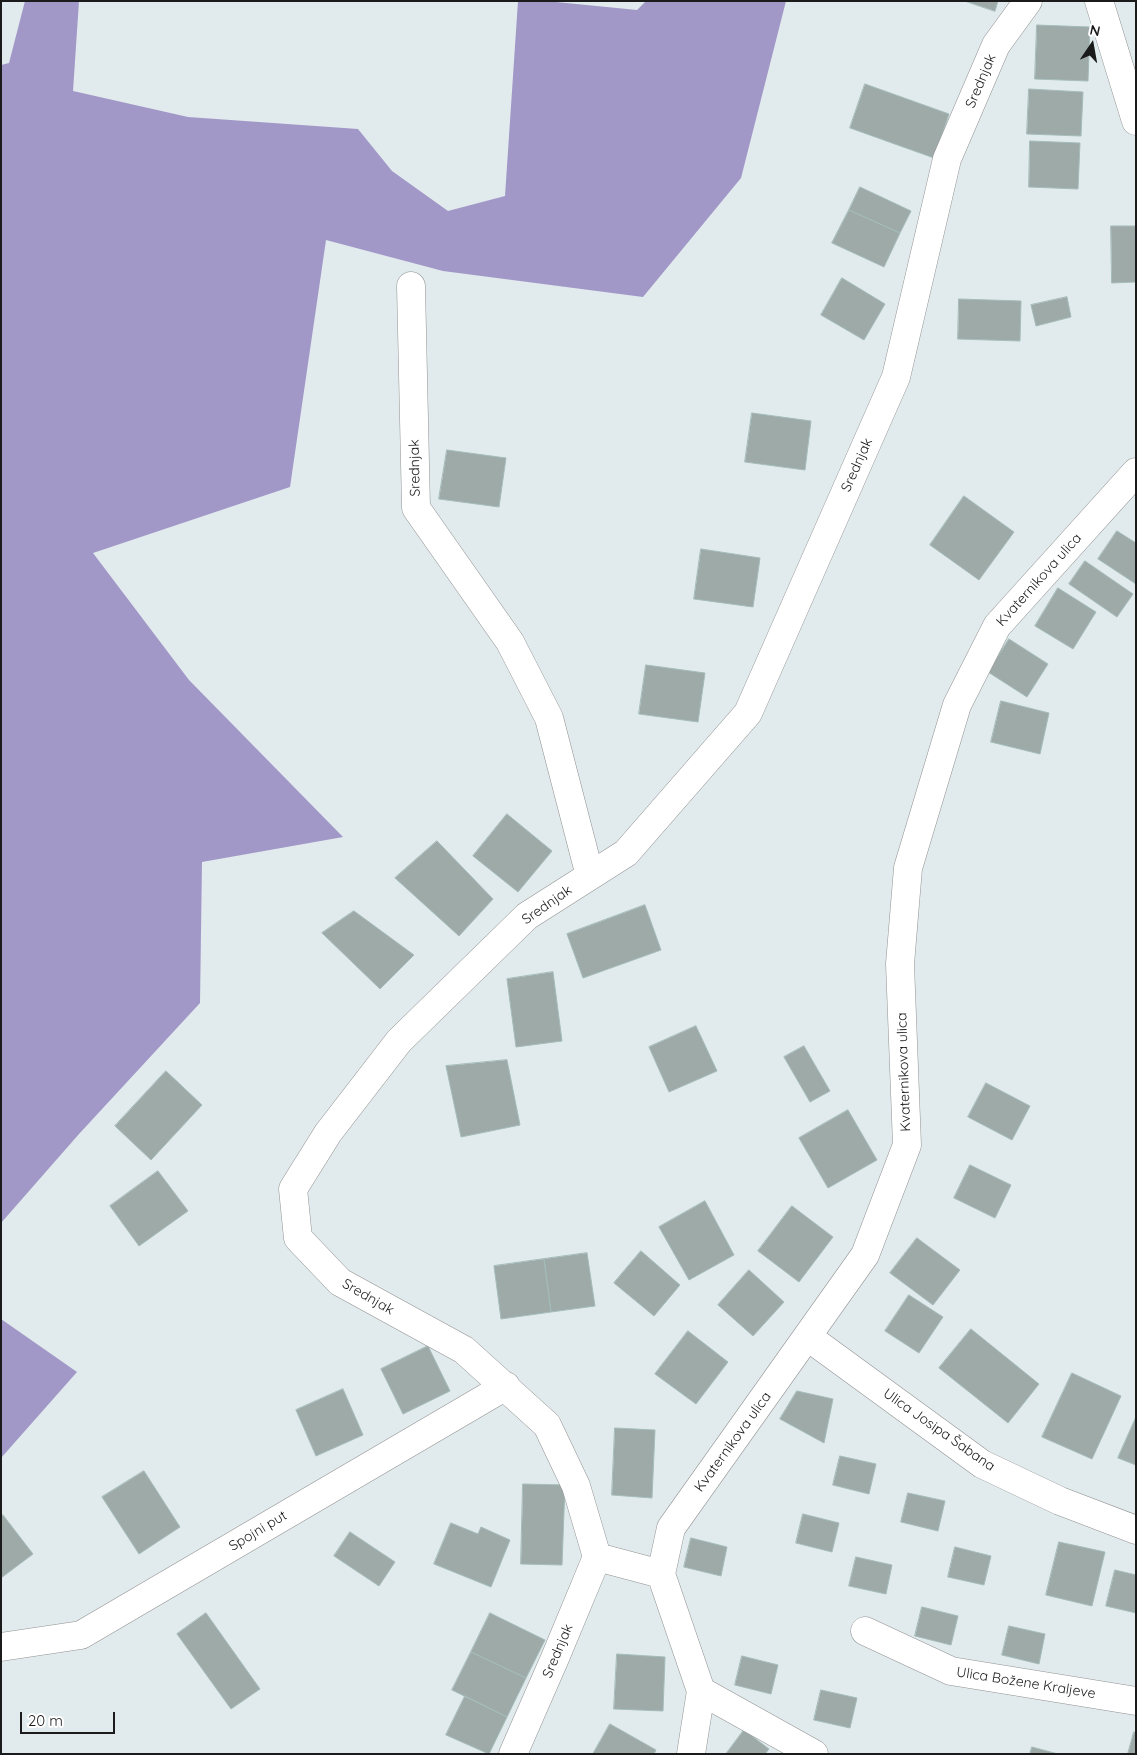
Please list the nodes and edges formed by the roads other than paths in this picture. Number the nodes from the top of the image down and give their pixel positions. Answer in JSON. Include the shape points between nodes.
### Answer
{"nodes":[{"id":1,"x":1028,"y":1,"type":"edge"},
{"id":2,"x":1098,"y":1,"type":"edge"},
{"id":3,"x":1136,"y":121,"type":"edge"},
{"id":4,"x":411,"y":286,"type":"dead end"},
{"id":5,"x":1136,"y":472,"type":"edge"},
{"id":6,"x":590,"y":876,"type":"junction"},
{"id":7,"x":808,"y":1337,"type":"junction"},
{"id":8,"x":506,"y":1386,"type":"junction"},
{"id":9,"x":1136,"y":1530,"type":"edge"},
{"id":10,"x":597,"y":1557,"type":"junction"},
{"id":11,"x":660,"y":1574,"type":"junction"},
{"id":12,"x":865,"y":1631,"type":"dead end"},
{"id":13,"x":1,"y":1647,"type":"edge"},
{"id":14,"x":701,"y":1691,"type":"junction"},
{"id":15,"x":1136,"y":1701,"type":"edge"},
{"id":16,"x":513,"y":1754,"type":"edge"},
{"id":17,"x":691,"y":1754,"type":"edge"},
{"id":18,"x":814,"y":1754,"type":"edge"}],
"edges":[{"from":1,"to":6,"type":"street","name":"Srednjak","via":[[996,45],[947,159],[896,377],[748,713],[626,853]]},
{"from":2,"to":3,"type":"street"},
{"from":4,"to":6,"type":"street","name":"Srednjak","via":[[416,508],[510,642],[549,718]]},
{"from":5,"to":7,"type":"street","name":"Kvaternikova ulica","via":[[997,626],[957,705],[908,868],[900,964],[907,1145],[865,1256]]},
{"from":6,"to":8,"type":"street","name":"Srednjak","via":[[528,916],[399,1041],[328,1133],[293,1189],[298,1238],[340,1282],[464,1350]]},
{"from":7,"to":9,"type":"street","name":"Ulica Josipa Šabana","via":[[982,1464],[1060,1501]]},
{"from":7,"to":11,"type":"street","name":"Kvaternikova ulica","via":[[671,1528]]},
{"from":8,"to":10,"type":"street","name":"Srednjak","via":[[547,1425],[576,1486]]},
{"from":8,"to":13,"type":"street","name":"Spojni put","via":[[81,1635]]},
{"from":10,"to":11,"type":"street"},
{"from":10,"to":16,"type":"street","name":"Srednjak"},
{"from":11,"to":14,"type":"street"},
{"from":12,"to":15,"type":"street","name":"Ulica Božene Kraljeve","via":[[952,1671]]},
{"from":14,"to":17,"type":"street"},
{"from":14,"to":18,"type":"street"}]}
